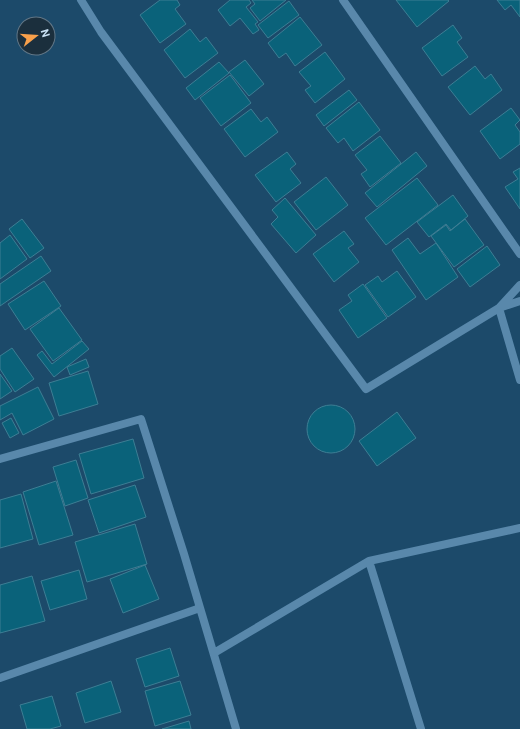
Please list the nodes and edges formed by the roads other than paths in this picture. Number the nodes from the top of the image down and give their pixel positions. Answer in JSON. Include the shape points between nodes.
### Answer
{"nodes":[{"id":1,"x":81,"y":0,"type":"edge"},
{"id":2,"x":343,"y":0,"type":"edge"},
{"id":3,"x":520,"y":254,"type":"edge"},
{"id":4,"x":520,"y":285,"type":"edge"},
{"id":5,"x":520,"y":301,"type":"edge"},
{"id":6,"x":499,"y":308,"type":"junction"},
{"id":7,"x":520,"y":380,"type":"edge"},
{"id":8,"x":0,"y":459,"type":"edge"},
{"id":9,"x":520,"y":528,"type":"edge"},
{"id":10,"x":369,"y":561,"type":"junction"},
{"id":11,"x":200,"y":608,"type":"junction"},
{"id":12,"x":214,"y":653,"type":"junction"},
{"id":13,"x":0,"y":678,"type":"edge"},
{"id":14,"x":236,"y":729,"type":"edge"},
{"id":15,"x":421,"y":729,"type":"edge"}],
"edges":[{"from":1,"to":6,"type":"street","via":[[101,32],[366,389]]},
{"from":2,"to":3,"type":"street"},
{"from":4,"to":6,"type":"street"},
{"from":5,"to":6,"type":"street"},
{"from":6,"to":7,"type":"street"},
{"from":8,"to":11,"type":"street","via":[[141,419]]},
{"from":9,"to":10,"type":"street"},
{"from":10,"to":12,"type":"street"},
{"from":10,"to":15,"type":"street"},
{"from":11,"to":12,"type":"street"},
{"from":11,"to":13,"type":"street"},
{"from":12,"to":14,"type":"street"}]}
